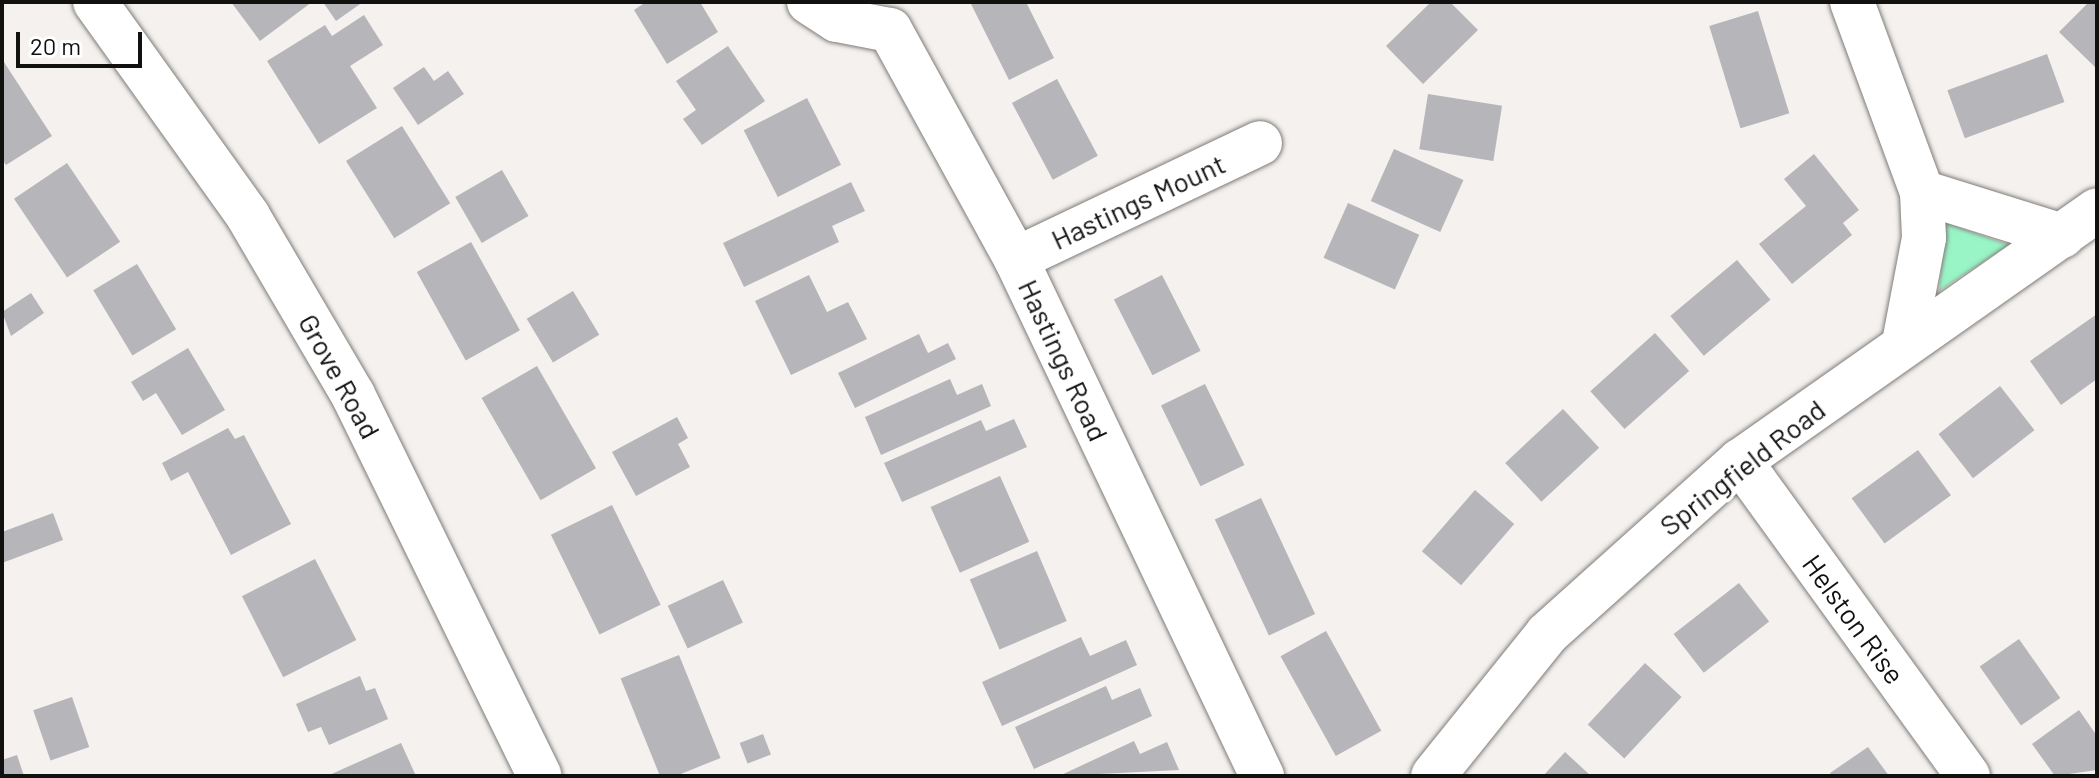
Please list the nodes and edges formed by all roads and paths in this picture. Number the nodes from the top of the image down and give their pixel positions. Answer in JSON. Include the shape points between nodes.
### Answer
{"nodes":[{"id":1,"x":95,"y":2,"type":"edge"},
{"id":2,"x":809,"y":2,"type":"edge"},
{"id":3,"x":1852,"y":2,"type":"edge"},
{"id":4,"x":1260,"y":143,"type":"dead end"},
{"id":5,"x":1922,"y":192,"type":"junction"},
{"id":6,"x":2097,"y":210,"type":"edge"},
{"id":7,"x":2062,"y":236,"type":"junction"},
{"id":8,"x":1016,"y":259,"type":"junction"},
{"id":9,"x":1904,"y":343,"type":"junction"},
{"id":10,"x":1740,"y":461,"type":"junction"},
{"id":11,"x":540,"y":776,"type":"edge"},
{"id":12,"x":1262,"y":776,"type":"edge"},
{"id":13,"x":1433,"y":776,"type":"edge"},
{"id":14,"x":1968,"y":776,"type":"edge"}],
"edges":[{"from":1,"to":11,"type":"street","name":"Grove Road","via":[[248,216],[353,395]]},
{"from":2,"to":8,"type":"street","name":"Hastings Road","via":[[837,20],[890,30]]},
{"from":3,"to":5,"type":"street"},
{"from":4,"to":8,"type":"street","name":"Hastings Mount"},
{"from":5,"to":7,"type":"street"},
{"from":5,"to":9,"type":"street","via":[[1924,238]]},
{"from":6,"to":7,"type":"street","name":"Springfield Road"},
{"from":7,"to":9,"type":"street","name":"Springfield Road"},
{"from":8,"to":12,"type":"street","name":"Hastings Road"},
{"from":9,"to":10,"type":"street","name":"Springfield Road"},
{"from":10,"to":13,"type":"street","name":"Springfield Road","via":[[1547,634]]},
{"from":10,"to":14,"type":"street","name":"Helston Rise"}]}
